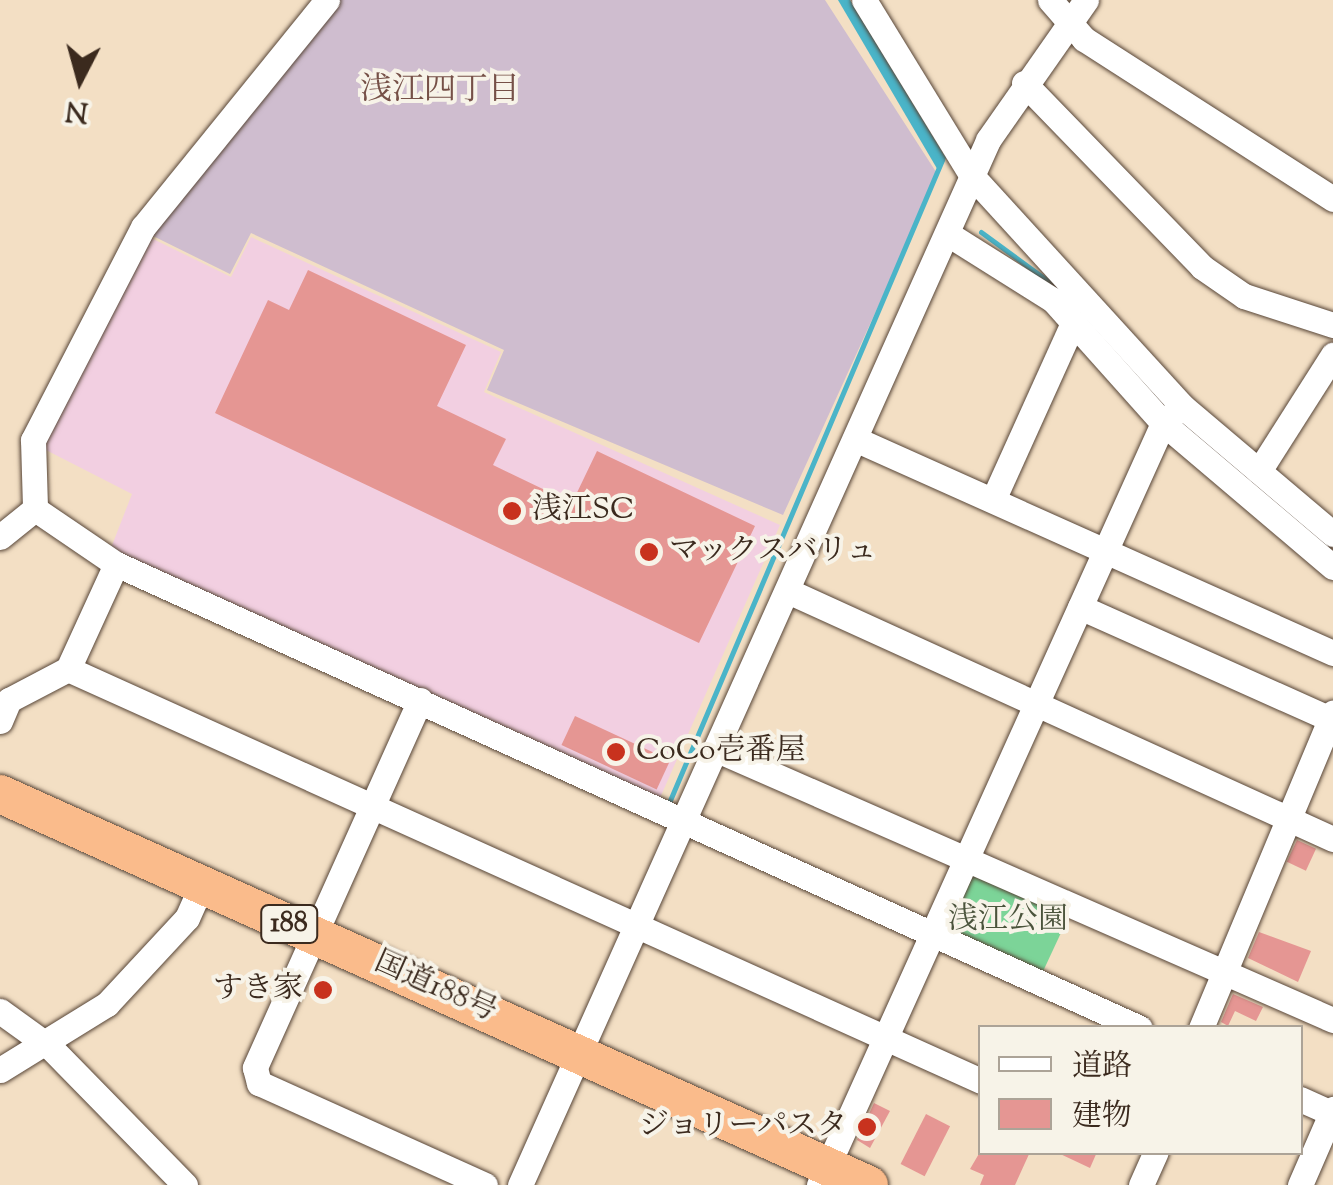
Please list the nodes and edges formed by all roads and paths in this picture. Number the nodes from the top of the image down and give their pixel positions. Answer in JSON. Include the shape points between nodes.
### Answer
{"nodes":[{"id":1,"x":327,"y":0,"type":"edge"},
{"id":2,"x":1050,"y":0,"type":"edge"},
{"id":3,"x":1086,"y":0,"type":"edge"},
{"id":4,"x":866,"y":1,"type":"edge"},
{"id":5,"x":1066,"y":24,"type":"junction"},
{"id":6,"x":1024,"y":84,"type":"junction"},
{"id":7,"x":972,"y":176,"type":"junction"},
{"id":8,"x":1333,"y":199,"type":"edge"},
{"id":9,"x":948,"y":234,"type":"junction"},
{"id":10,"x":1073,"y":323,"type":"junction"},
{"id":11,"x":1333,"y":325,"type":"edge"},
{"id":12,"x":1333,"y":355,"type":"edge"},
{"id":13,"x":1172,"y":414,"type":"junction"},
{"id":14,"x":856,"y":439,"type":"junction"},
{"id":15,"x":1259,"y":471,"type":"junction"},
{"id":16,"x":993,"y":500,"type":"junction"},
{"id":17,"x":35,"y":510,"type":"junction"},
{"id":18,"x":1333,"y":534,"type":"edge"},
{"id":19,"x":0,"y":538,"type":"edge"},
{"id":20,"x":1104,"y":551,"type":"junction"},
{"id":21,"x":116,"y":564,"type":"junction"},
{"id":22,"x":1333,"y":568,"type":"edge"},
{"id":23,"x":788,"y":591,"type":"junction"},
{"id":24,"x":1080,"y":607,"type":"junction"},
{"id":25,"x":1333,"y":653,"type":"edge"},
{"id":26,"x":68,"y":669,"type":"junction"},
{"id":27,"x":420,"y":700,"type":"junction"},
{"id":28,"x":1035,"y":706,"type":"junction"},
{"id":29,"x":1332,"y":715,"type":"edge"},
{"id":30,"x":0,"y":721,"type":"edge"},
{"id":31,"x":716,"y":749,"type":"junction"},
{"id":32,"x":0,"y":794,"type":"edge"},
{"id":33,"x":373,"y":809,"type":"junction"},
{"id":34,"x":0,"y":811,"type":"edge"},
{"id":35,"x":1284,"y":818,"type":"junction"},
{"id":36,"x":684,"y":819,"type":"junction"},
{"id":37,"x":1333,"y":840,"type":"edge"},
{"id":38,"x":965,"y":860,"type":"junction"},
{"id":39,"x":199,"y":893,"type":"junction"},
{"id":40,"x":635,"y":926,"type":"junction"},
{"id":41,"x":932,"y":932,"type":"junction"},
{"id":42,"x":311,"y":943,"type":"junction"},
{"id":43,"x":1218,"y":971,"type":"junction"},
{"id":44,"x":0,"y":1011,"type":"edge"},
{"id":45,"x":1333,"y":1020,"type":"edge"},
{"id":46,"x":1134,"y":1025,"type":"edge"},
{"id":47,"x":1202,"y":1025,"type":"edge"},
{"id":48,"x":885,"y":1038,"type":"junction"},
{"id":49,"x":50,"y":1047,"type":"junction"},
{"id":50,"x":575,"y":1063,"type":"junction"},
{"id":51,"x":0,"y":1070,"type":"edge"},
{"id":52,"x":978,"y":1080,"type":"edge"},
{"id":53,"x":1303,"y":1100,"type":"edge"},
{"id":54,"x":1332,"y":1111,"type":"edge"},
{"id":55,"x":1149,"y":1155,"type":"edge"},
{"id":56,"x":822,"y":1180,"type":"edge"},
{"id":57,"x":186,"y":1185,"type":"edge"},
{"id":58,"x":485,"y":1185,"type":"edge"},
{"id":59,"x":520,"y":1185,"type":"edge"},
{"id":60,"x":870,"y":1185,"type":"edge"},
{"id":61,"x":1142,"y":1185,"type":"edge"},
{"id":62,"x":1300,"y":1185,"type":"edge"}],
"edges":[{"from":1,"to":17,"type":"street","via":[[144,227],[32,440]]},
{"from":2,"to":5,"type":"street"},
{"from":3,"to":5,"type":"street"},
{"from":4,"to":7,"type":"street"},
{"from":5,"to":6,"type":"street"},
{"from":5,"to":8,"type":"street"},
{"from":6,"to":7,"type":"street"},
{"from":6,"to":11,"type":"street","via":[[1202,268],[1244,296]]},
{"from":7,"to":9,"type":"street"},
{"from":7,"to":13,"type":"street"},
{"from":9,"to":10,"type":"street","via":[[1053,300]]},
{"from":9,"to":14,"type":"street"},
{"from":10,"to":13,"type":"street"},
{"from":10,"to":16,"type":"street"},
{"from":12,"to":15,"type":"street"},
{"from":13,"to":15,"type":"street"},
{"from":13,"to":20,"type":"street"},
{"from":13,"to":22,"type":"street"},
{"from":14,"to":16,"type":"street"},
{"from":14,"to":23,"type":"street"},
{"from":15,"to":18,"type":"street"},
{"from":16,"to":20,"type":"street"},
{"from":17,"to":19,"type":"street"},
{"from":17,"to":21,"type":"street","via":[[55,531]]},
{"from":20,"to":24,"type":"street"},
{"from":20,"to":25,"type":"street"},
{"from":21,"to":26,"type":"street"},
{"from":21,"to":27,"type":"street"},
{"from":23,"to":28,"type":"street"},
{"from":23,"to":31,"type":"street"},
{"from":24,"to":28,"type":"street"},
{"from":24,"to":29,"type":"street"},
{"from":26,"to":30,"type":"street","via":[[10,700]]},
{"from":26,"to":33,"type":"street"},
{"from":27,"to":33,"type":"street"},
{"from":27,"to":36,"type":"street"},
{"from":28,"to":35,"type":"street"},
{"from":28,"to":38,"type":"street"},
{"from":29,"to":35,"type":"street"},
{"from":31,"to":36,"type":"street"},
{"from":31,"to":38,"type":"street"},
{"from":32,"to":39,"type":"highway","name":"国道188号","number":"188"},
{"from":33,"to":40,"type":"street"},
{"from":33,"to":42,"type":"street"},
{"from":34,"to":39,"type":"highway","name":"国道188号","number":"188"},
{"from":35,"to":37,"type":"street"},
{"from":35,"to":43,"type":"street"},
{"from":36,"to":40,"type":"street"},
{"from":36,"to":41,"type":"street"},
{"from":38,"to":41,"type":"street"},
{"from":38,"to":43,"type":"street"},
{"from":39,"to":42,"type":"highway","name":"国道188号","number":"188"},
{"from":39,"to":49,"type":"street","via":[[107,1004]]},
{"from":40,"to":48,"type":"street"},
{"from":40,"to":50,"type":"street"},
{"from":41,"to":46,"type":"street"},
{"from":41,"to":48,"type":"street"},
{"from":42,"to":50,"type":"highway","name":"国道188号","number":"188"},
{"from":42,"to":58,"type":"street","via":[[256,1068],[259,1083]]},
{"from":43,"to":45,"type":"street"},
{"from":43,"to":47,"type":"street"},
{"from":44,"to":49,"type":"street"},
{"from":48,"to":52,"type":"street"},
{"from":48,"to":56,"type":"street"},
{"from":49,"to":51,"type":"street"},
{"from":49,"to":57,"type":"street"},
{"from":50,"to":56,"type":"highway","name":"国道188号","number":"188"},
{"from":50,"to":59,"type":"street"},
{"from":53,"to":54,"type":"street"},
{"from":54,"to":62,"type":"street"},
{"from":55,"to":61,"type":"street"},
{"from":56,"to":60,"type":"highway","name":"国道188号","number":"188"}]}
